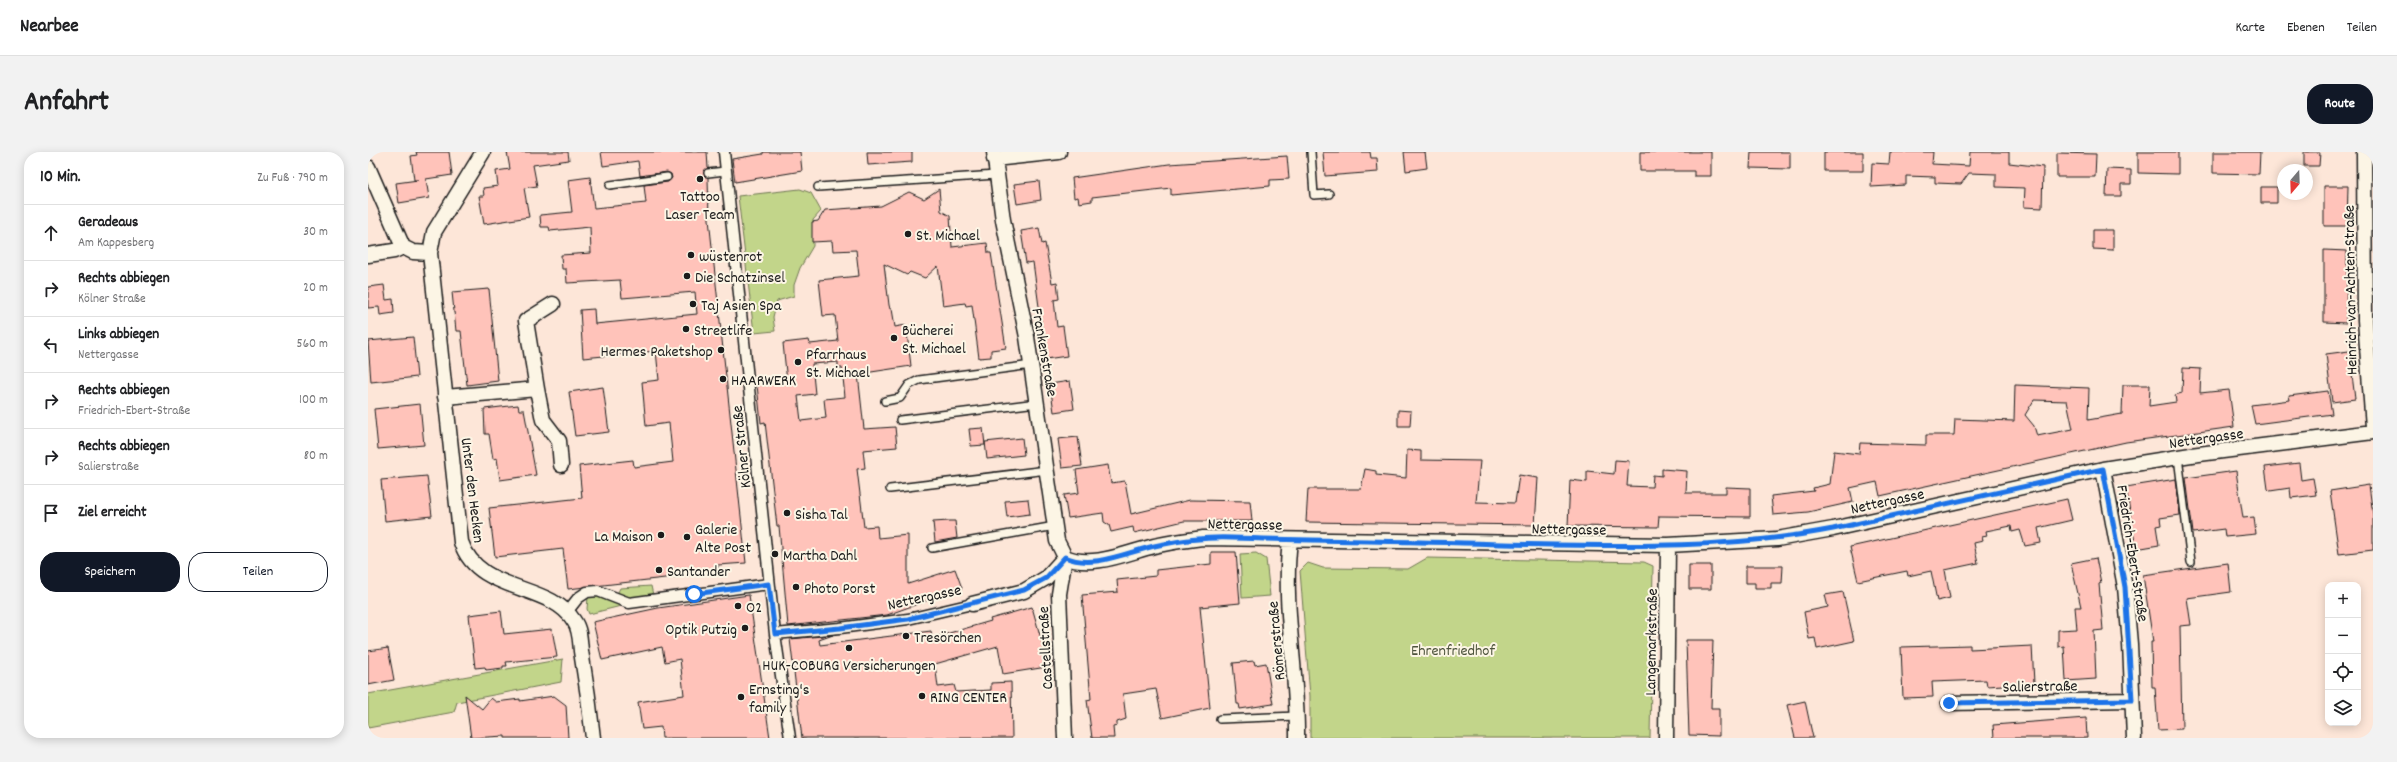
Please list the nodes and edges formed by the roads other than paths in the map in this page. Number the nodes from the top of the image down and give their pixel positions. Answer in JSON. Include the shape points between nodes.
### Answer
{"nodes":[{"id":1,"x":483,"y":152,"type":"edge"},
{"id":2,"x":724,"y":152,"type":"edge"},
{"id":3,"x":1059,"y":152,"type":"edge"},
{"id":4,"x":1311,"y":152,"type":"edge"},
{"id":5,"x":2364,"y":152,"type":"edge"},
{"id":6,"x":994,"y":155,"type":"edge"},
{"id":7,"x":368,"y":167,"type":"edge"},
{"id":8,"x":725,"y":171,"type":"junction"},
{"id":9,"x":708,"y":173,"type":"dead end"},
{"id":10,"x":996,"y":174,"type":"junction"},
{"id":11,"x":667,"y":177,"type":"dead end"},
{"id":12,"x":371,"y":180,"type":"edge"},
{"id":13,"x":610,"y":185,"type":"dead end"},
{"id":14,"x":818,"y":187,"type":"dead end"},
{"id":15,"x":1329,"y":194,"type":"dead end"},
{"id":16,"x":403,"y":247,"type":"junction"},
{"id":17,"x":430,"y":253,"type":"junction"},
{"id":18,"x":368,"y":255,"type":"edge"},
{"id":19,"x":553,"y":304,"type":"dead end"},
{"id":20,"x":1032,"y":365,"type":"junction"},
{"id":21,"x":537,"y":389,"type":"junction"},
{"id":22,"x":445,"y":397,"type":"junction"},
{"id":23,"x":885,"y":401,"type":"dead end"},
{"id":24,"x":1037,"y":403,"type":"junction"},
{"id":25,"x":900,"y":420,"type":"dead end"},
{"id":26,"x":2373,"y":427,"type":"edge"},
{"id":27,"x":2373,"y":432,"type":"edge"},
{"id":28,"x":2178,"y":457,"type":"junction"},
{"id":29,"x":561,"y":466,"type":"dead end"},
{"id":30,"x":2103,"y":469,"type":"junction"},
{"id":31,"x":1048,"y":470,"type":"junction"},
{"id":32,"x":890,"y":488,"type":"dead end"},
{"id":33,"x":1055,"y":526,"type":"junction"},
{"id":34,"x":1290,"y":541,"type":"junction"},
{"id":35,"x":1668,"y":545,"type":"junction"},
{"id":36,"x":932,"y":548,"type":"dead end"},
{"id":37,"x":1065,"y":557,"type":"junction"},
{"id":38,"x":2191,"y":562,"type":"dead end"},
{"id":39,"x":769,"y":584,"type":"junction"},
{"id":40,"x":972,"y":604,"type":"joint"},
{"id":41,"x":567,"y":612,"type":"junction"},
{"id":42,"x":775,"y":634,"type":"junction"},
{"id":43,"x":2132,"y":700,"type":"junction"},
{"id":44,"x":1949,"y":703,"type":"dead end"},
{"id":45,"x":1297,"y":716,"type":"junction"},
{"id":46,"x":1220,"y":719,"type":"dead end"},
{"id":47,"x":593,"y":738,"type":"edge"},
{"id":48,"x":790,"y":738,"type":"edge"},
{"id":49,"x":1065,"y":738,"type":"edge"},
{"id":50,"x":1297,"y":738,"type":"edge"},
{"id":51,"x":1666,"y":738,"type":"edge"},
{"id":52,"x":2134,"y":738,"type":"edge"}],
"edges":[{"from":1,"to":17,"type":"street","name":"Unter den Hecken","via":[[434,232]]},
{"from":2,"to":8,"type":"street","name":"Kölner Straße"},
{"from":3,"to":6,"type":"street"},
{"from":4,"to":15,"type":"lane","via":[[1314,195]]},
{"from":5,"to":26,"type":"street","name":"Heinrich-van-Achten-Straße","via":[[2365,320]]},
{"from":6,"to":10,"type":"street","name":"Frankenstraße"},
{"from":7,"to":12,"type":"street"},
{"from":8,"to":9,"type":"lane"},
{"from":8,"to":39,"type":"street","name":"Kölner Straße"},
{"from":10,"to":14,"type":"lane"},
{"from":10,"to":20,"type":"street","name":"Frankenstraße"},
{"from":11,"to":13,"type":"lane"},
{"from":12,"to":16,"type":"street"},
{"from":16,"to":17,"type":"street","via":[[413,252]]},
{"from":16,"to":18,"type":"street"},
{"from":17,"to":22,"type":"street","name":"Unter den Hecken"},
{"from":19,"to":21,"type":"street","via":[[526,321]]},
{"from":20,"to":23,"type":"lane","via":[[919,380],[909,385],[900,398]]},
{"from":20,"to":24,"type":"street","name":"Frankenstraße"},
{"from":21,"to":22,"type":"street"},
{"from":21,"to":29,"type":"street","via":[[543,420],[559,441]]},
{"from":22,"to":41,"type":"street","name":"Unter den Hecken","via":[[461,542],[471,564]]},
{"from":24,"to":25,"type":"lane"},
{"from":24,"to":31,"type":"street","name":"Frankenstraße"},
{"from":27,"to":28,"type":"street","name":"Nettergasse"},
{"from":28,"to":30,"type":"street","name":"Nettergasse"},
{"from":28,"to":38,"type":"lane"},
{"from":30,"to":35,"type":"street","name":"Nettergasse","via":[[1799,536],[1744,542]]},
{"from":30,"to":43,"type":"street","name":"Friedrich-Ebert-Straße","via":[[2125,587]]},
{"from":31,"to":32,"type":"lane"},
{"from":31,"to":33,"type":"street","name":"Frankenstraße"},
{"from":33,"to":36,"type":"lane"},
{"from":33,"to":37,"type":"street","name":"Frankenstraße","via":[[1057,540]]},
{"from":34,"to":35,"type":"street","name":"Nettergasse"},
{"from":34,"to":37,"type":"street","name":"Nettergasse","via":[[1203,538],[1156,545],[1100,560],[1076,562]]},
{"from":34,"to":45,"type":"street","name":"Römerstraße","via":[[1287,586]]},
{"from":35,"to":51,"type":"street","name":"Langemarkstraße"},
{"from":37,"to":40,"type":"street","name":"Nettergasse","via":[[1046,578],[1024,590]]},
{"from":37,"to":49,"type":"street","name":"Castellstraße","via":[[1059,594]]},
{"from":39,"to":41,"type":"street","via":[[629,603],[598,591],[587,592],[578,598]]},
{"from":39,"to":42,"type":"street","name":"Kölner Straße"},
{"from":40,"to":42,"type":"street","name":"Nettergasse","via":[[908,619]]},
{"from":41,"to":47,"type":"street","name":"Unter den Hecken","via":[[578,628]]},
{"from":42,"to":48,"type":"street","name":"Kölner Straße"},
{"from":43,"to":44,"type":"street","name":"Salierstraße"},
{"from":43,"to":52,"type":"street","name":"Friedrich-Ebert-Straße"},
{"from":45,"to":46,"type":"lane"},
{"from":45,"to":50,"type":"street","name":"Römerstraße"}]}
